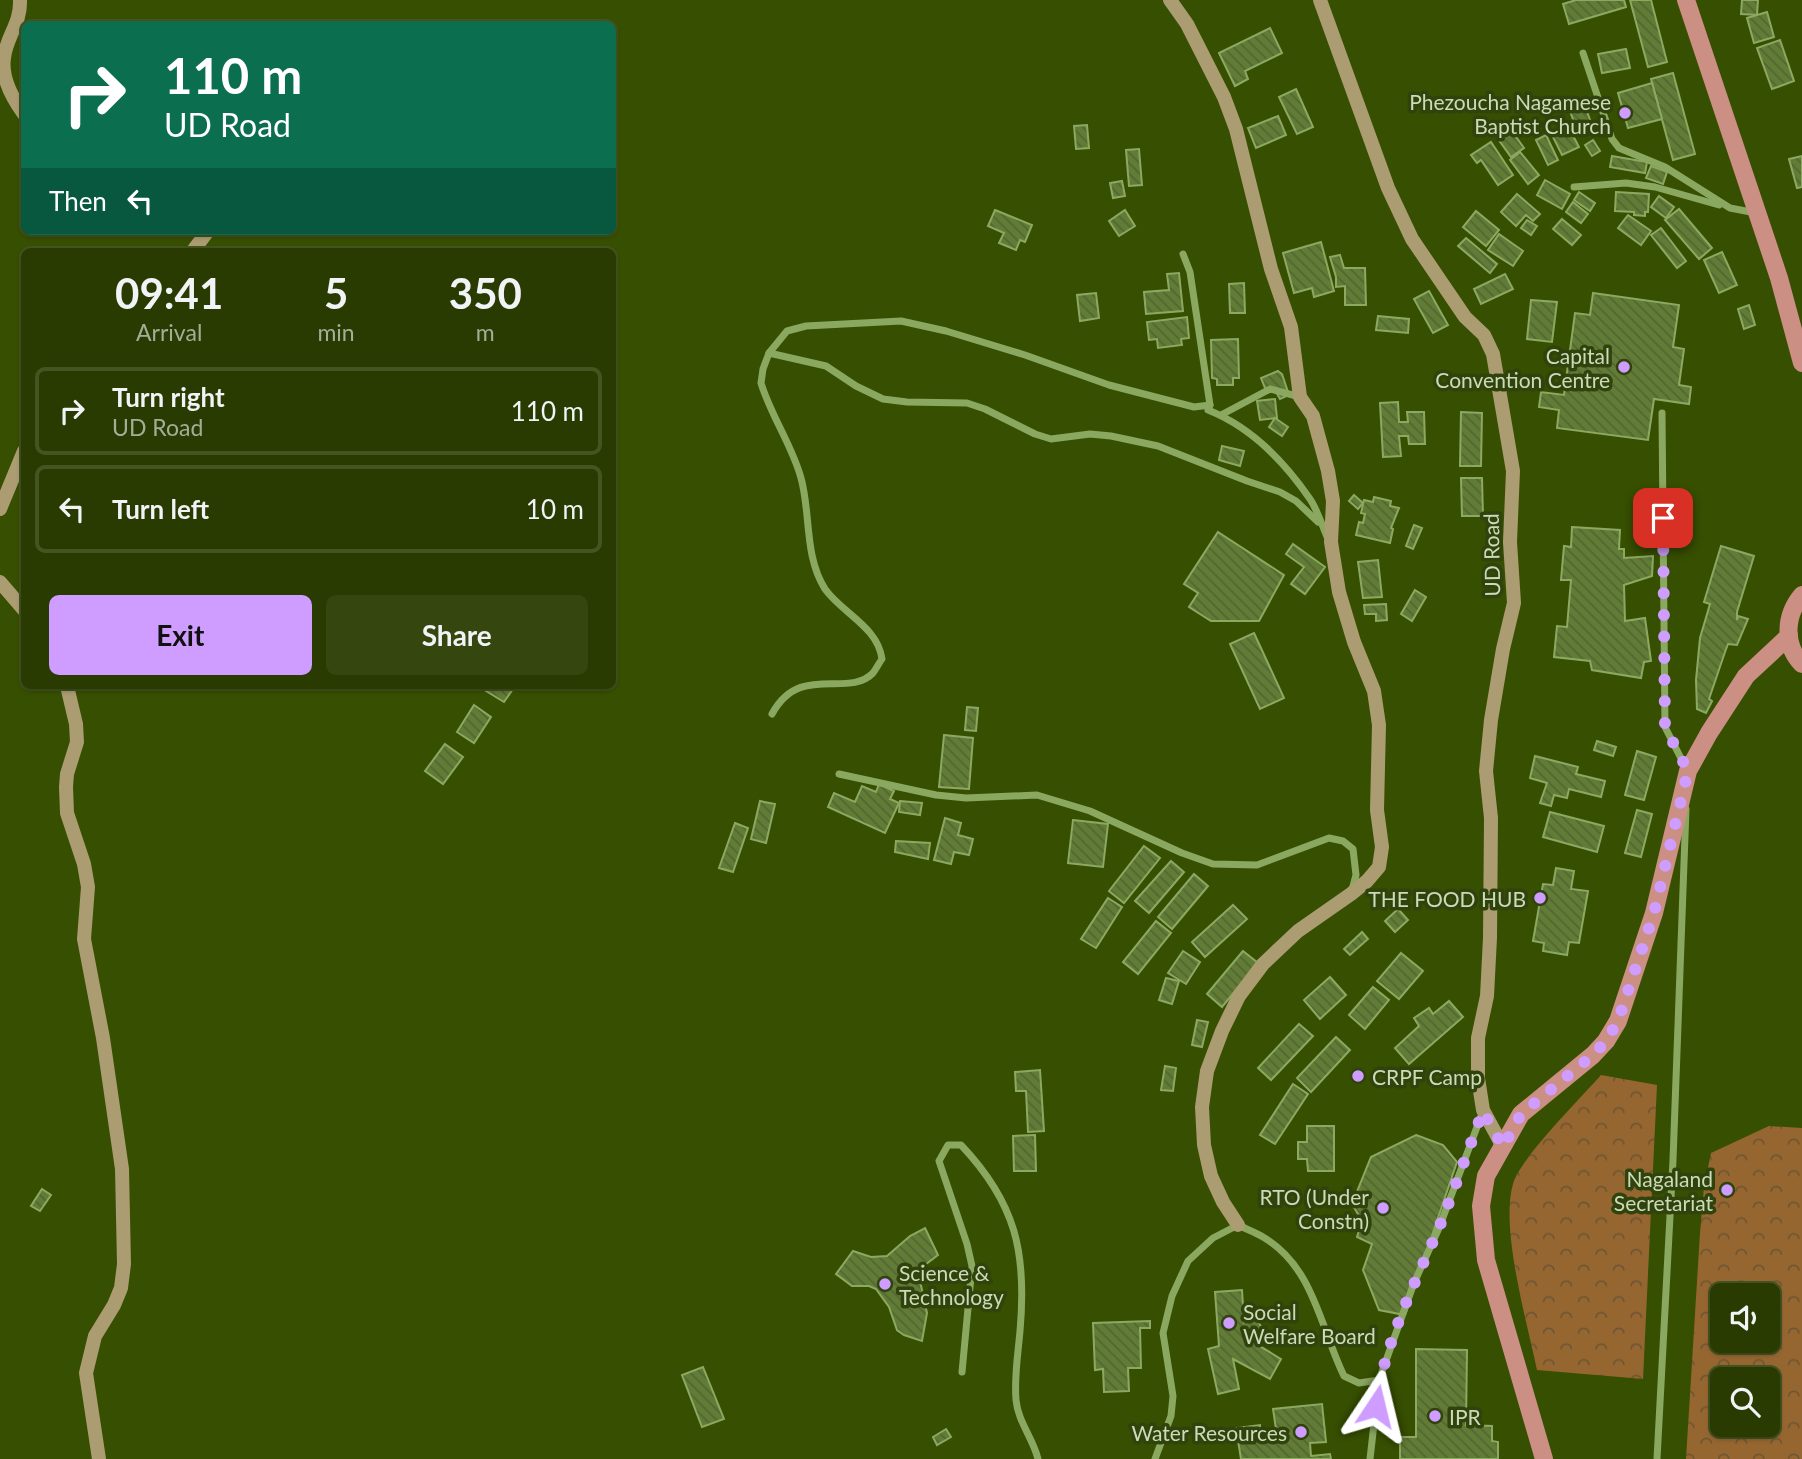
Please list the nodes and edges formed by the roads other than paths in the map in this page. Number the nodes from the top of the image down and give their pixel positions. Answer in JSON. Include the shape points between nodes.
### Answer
{"nodes":[{"id":1,"x":20,"y":0,"type":"edge"},
{"id":2,"x":1170,"y":0,"type":"edge"},
{"id":3,"x":1320,"y":0,"type":"edge"},
{"id":4,"x":1686,"y":0,"type":"edge"},
{"id":5,"x":1583,"y":53,"type":"dead end"},
{"id":6,"x":21,"y":109,"type":"edge"},
{"id":7,"x":1574,"y":187,"type":"dead end"},
{"id":8,"x":1730,"y":208,"type":"junction"},
{"id":9,"x":1757,"y":213,"type":"junction"},
{"id":10,"x":1183,"y":254,"type":"dead end"},
{"id":11,"x":769,"y":353,"type":"junction"},
{"id":12,"x":1802,"y":363,"type":"edge"},
{"id":13,"x":1300,"y":397,"type":"junction"},
{"id":14,"x":1210,"y":405,"type":"junction"},
{"id":15,"x":1662,"y":413,"type":"dead end"},
{"id":16,"x":1221,"y":415,"type":"junction"},
{"id":17,"x":21,"y":458,"type":"edge"},
{"id":18,"x":0,"y":509,"type":"edge"},
{"id":19,"x":1321,"y":525,"type":"junction"},
{"id":20,"x":1332,"y":549,"type":"junction"},
{"id":21,"x":0,"y":582,"type":"edge"},
{"id":22,"x":1802,"y":595,"type":"edge"},
{"id":23,"x":21,"y":606,"type":"edge"},
{"id":24,"x":1788,"y":636,"type":"junction"},
{"id":25,"x":1802,"y":664,"type":"edge"},
{"id":26,"x":68,"y":689,"type":"edge"},
{"id":27,"x":772,"y":714,"type":"dead end"},
{"id":28,"x":1688,"y":771,"type":"junction"},
{"id":29,"x":839,"y":774,"type":"dead end"},
{"id":30,"x":1351,"y":894,"type":"junction"},
{"id":31,"x":1483,"y":1111,"type":"junction"},
{"id":32,"x":1503,"y":1147,"type":"junction"},
{"id":33,"x":1238,"y":1226,"type":"junction"},
{"id":34,"x":962,"y":1372,"type":"dead end"},
{"id":35,"x":1379,"y":1380,"type":"junction"},
{"id":36,"x":99,"y":1459,"type":"edge"},
{"id":37,"x":1038,"y":1459,"type":"edge"},
{"id":38,"x":1155,"y":1459,"type":"edge"},
{"id":39,"x":1370,"y":1459,"type":"edge"},
{"id":40,"x":1544,"y":1459,"type":"edge"},
{"id":41,"x":1657,"y":1459,"type":"edge"}],
"edges":[{"from":1,"to":6,"type":"main road","via":[[20,14],[4,58],[6,82]]},
{"from":2,"to":13,"type":"main road","via":[[1193,36],[1236,129],[1271,269],[1291,327]]},
{"from":3,"to":31,"type":"main road","name":"UD Road","via":[[1388,188],[1412,239],[1465,317],[1488,341],[1513,471],[1510,542],[1514,603],[1486,771],[1491,818],[1490,938],[1487,996],[1478,1038]]},
{"from":4,"to":9,"type":"main road"},
{"from":5,"to":8,"type":"street","via":[[1619,148],[1665,167]]},
{"from":7,"to":8,"type":"street","via":[[1626,183]]},
{"from":8,"to":9,"type":"street"},
{"from":9,"to":12,"type":"main road"},
{"from":10,"to":14,"type":"street","via":[[1193,286]]},
{"from":11,"to":14,"type":"street","via":[[787,331],[806,326],[901,321],[1025,355],[1108,385],[1194,407]]},
{"from":11,"to":19,"type":"street","via":[[826,366],[883,399],[967,403],[1051,439],[1090,434],[1158,446],[1280,492]]},
{"from":11,"to":27,"type":"street","via":[[761,383],[802,480],[817,574],[826,590],[872,636],[882,659],[872,674],[856,682],[787,693]]},
{"from":13,"to":16,"type":"street","via":[[1270,389]]},
{"from":13,"to":20,"type":"main road","via":[[1313,416],[1328,471]]},
{"from":14,"to":16,"type":"street","via":[[1208,410]]},
{"from":15,"to":28,"type":"street","via":[[1665,727]]},
{"from":16,"to":19,"type":"street","via":[[1263,443],[1311,501]]},
{"from":17,"to":18,"type":"main road"},
{"from":19,"to":20,"type":"street"},
{"from":20,"to":30,"type":"main road","via":[[1339,592],[1374,691],[1379,725],[1377,810],[1382,858],[1367,881]]},
{"from":21,"to":23,"type":"main road"},
{"from":22,"to":24,"type":"main road","via":[[1791,612]]},
{"from":24,"to":25,"type":"main road"},
{"from":24,"to":28,"type":"main road","via":[[1746,676]]},
{"from":26,"to":36,"type":"main road","via":[[77,742],[65,787],[88,887],[84,939],[122,1169],[121,1288],[95,1336],[86,1373]]},
{"from":28,"to":32,"type":"main road","via":[[1654,913],[1618,1021],[1593,1055],[1521,1114]]},
{"from":28,"to":41,"type":"street"},
{"from":29,"to":30,"type":"street","via":[[956,797],[1037,795],[1090,811],[1213,864],[1257,865],[1329,838],[1343,841],[1353,849],[1356,875]]},
{"from":30,"to":33,"type":"main road","via":[[1298,931],[1262,964],[1239,996],[1207,1071],[1202,1107],[1204,1145],[1211,1177]]},
{"from":31,"to":32,"type":"main road","name":"UD Road"},
{"from":31,"to":35,"type":"street"},
{"from":32,"to":40,"type":"main road","via":[[1486,1176],[1482,1231],[1486,1260]]},
{"from":33,"to":35,"type":"street","via":[[1264,1237],[1298,1268],[1344,1376],[1359,1383]]},
{"from":33,"to":38,"type":"street","via":[[1213,1238],[1188,1261],[1172,1296],[1163,1333],[1173,1396],[1171,1416]]},
{"from":34,"to":37,"type":"street","via":[[972,1266],[939,1161],[948,1145],[961,1145],[971,1156],[1000,1198],[1015,1231],[1023,1284],[1016,1402]]},
{"from":35,"to":39,"type":"street"}]}
